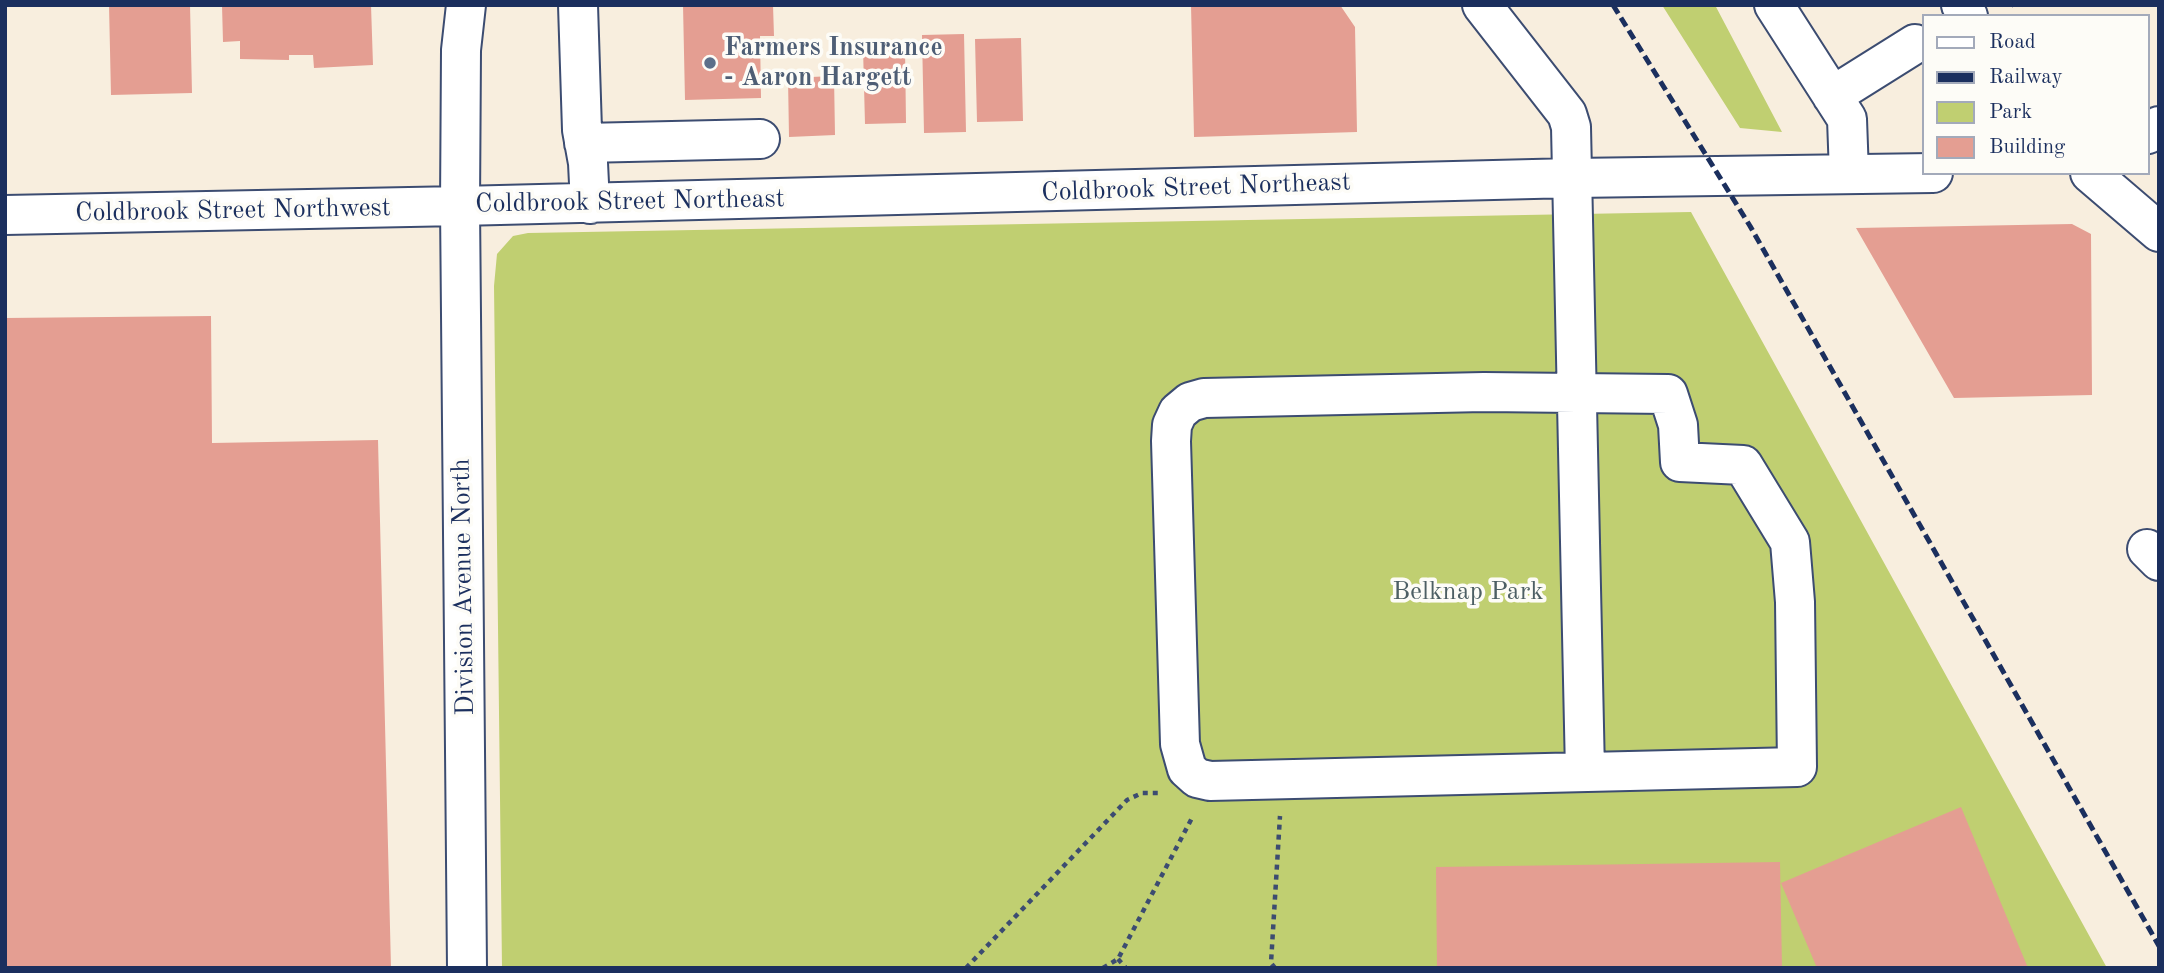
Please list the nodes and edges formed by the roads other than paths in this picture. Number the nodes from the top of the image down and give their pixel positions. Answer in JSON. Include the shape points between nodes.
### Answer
{"nodes":[{"id":1,"x":466,"y":5,"type":"edge"},
{"id":2,"x":578,"y":5,"type":"edge"},
{"id":3,"x":1482,"y":5,"type":"edge"},
{"id":4,"x":1774,"y":5,"type":"edge"},
{"id":5,"x":1915,"y":44,"type":"dead end"},
{"id":6,"x":1832,"y":96,"type":"junction"},
{"id":7,"x":760,"y":139,"type":"dead end"},
{"id":8,"x":712,"y":140,"type":"junction"},
{"id":9,"x":584,"y":143,"type":"junction"},
{"id":10,"x":1923,"y":173,"type":"edge"},
{"id":11,"x":1849,"y":174,"type":"junction"},
{"id":12,"x":2092,"y":175,"type":"edge"},
{"id":13,"x":1573,"y":178,"type":"junction"},
{"id":14,"x":714,"y":200,"type":"junction"},
{"id":15,"x":590,"y":204,"type":"junction"},
{"id":16,"x":460,"y":206,"type":"junction"},
{"id":17,"x":5,"y":215,"type":"edge"},
{"id":18,"x":2159,"y":232,"type":"edge"},
{"id":19,"x":1577,"y":394,"type":"junction"},
{"id":20,"x":1585,"y":772,"type":"junction"},
{"id":21,"x":467,"y":968,"type":"edge"}],
"edges":[{"from":1,"to":16,"type":"street","name":"Division Avenue North","via":[[461,50]]},
{"from":2,"to":9,"type":"street"},
{"from":3,"to":13,"type":"street","via":[[1566,114],[1571,127]]},
{"from":4,"to":6,"type":"street"},
{"from":5,"to":6,"type":"street"},
{"from":6,"to":11,"type":"street","via":[[1847,119]]},
{"from":7,"to":8,"type":"street"},
{"from":8,"to":9,"type":"street"},
{"from":8,"to":14,"type":"street"},
{"from":9,"to":15,"type":"street"},
{"from":10,"to":11,"type":"street","name":"Coldbrook Street Northeast"},
{"from":11,"to":13,"type":"street","name":"Coldbrook Street Northeast"},
{"from":12,"to":18,"type":"street"},
{"from":13,"to":14,"type":"street","name":"Coldbrook Street Northeast"},
{"from":13,"to":19,"type":"street"},
{"from":14,"to":15,"type":"street","name":"Coldbrook Street Northeast"},
{"from":15,"to":16,"type":"street","name":"Coldbrook Street Northeast"},
{"from":16,"to":17,"type":"street","name":"Coldbrook Street Northwest"},
{"from":16,"to":21,"type":"street","name":"Division Avenue North"},
{"from":19,"to":20,"type":"street"},
{"from":19,"to":20,"type":"street","via":[[1668,394],[1678,425],[1680,462],[1742,465],[1790,542],[1795,602],[1797,768]]},
{"from":19,"to":20,"type":"street","via":[[1205,398],[1178,412],[1171,441],[1180,744],[1187,769],[1198,778]]}]}
